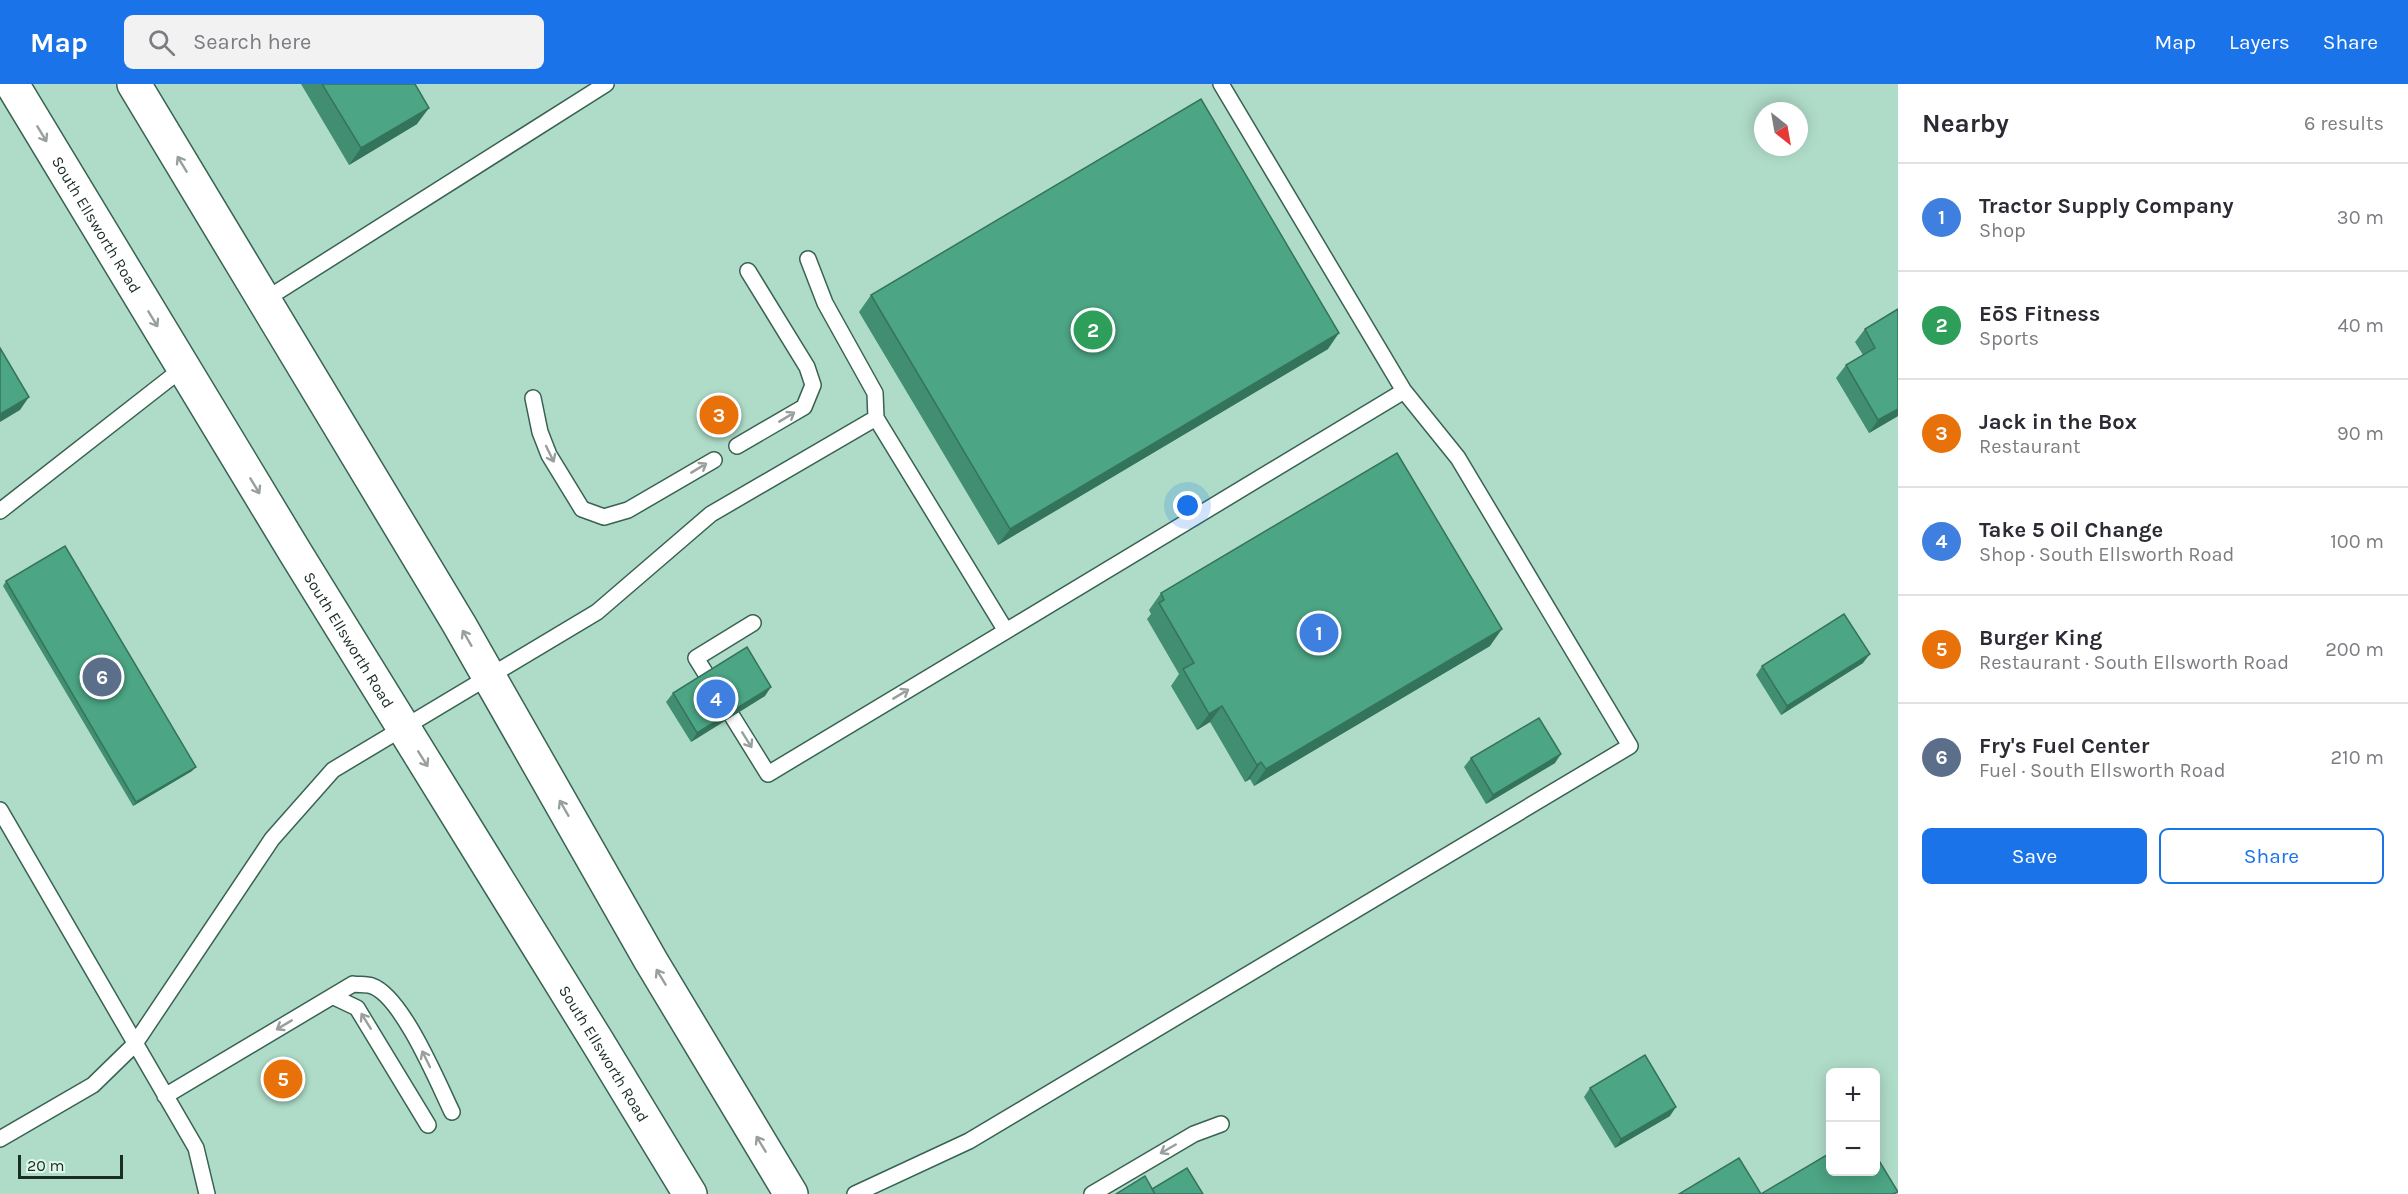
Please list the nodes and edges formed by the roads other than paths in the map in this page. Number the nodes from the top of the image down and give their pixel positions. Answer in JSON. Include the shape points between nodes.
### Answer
{"nodes":[{"id":1,"x":12,"y":84,"type":"edge"},
{"id":2,"x":134,"y":84,"type":"edge"},
{"id":3,"x":606,"y":84,"type":"edge"},
{"id":4,"x":1221,"y":84,"type":"edge"},
{"id":5,"x":808,"y":259,"type":"dead end"},
{"id":6,"x":748,"y":271,"type":"dead end"},
{"id":7,"x":263,"y":301,"type":"junction"},
{"id":8,"x":183,"y":368,"type":"junction"},
{"id":9,"x":1404,"y":391,"type":"junction"},
{"id":10,"x":533,"y":398,"type":"dead end"},
{"id":11,"x":876,"y":418,"type":"junction"},
{"id":12,"x":737,"y":446,"type":"dead end"},
{"id":13,"x":714,"y":460,"type":"dead end"},
{"id":14,"x":0,"y":511,"type":"edge"},
{"id":15,"x":753,"y":623,"type":"dead end"},
{"id":16,"x":1006,"y":631,"type":"junction"},
{"id":17,"x":488,"y":676,"type":"junction"},
{"id":18,"x":403,"y":726,"type":"junction"},
{"id":19,"x":0,"y":810,"type":"edge"},
{"id":20,"x":334,"y":996,"type":"junction"},
{"id":21,"x":134,"y":1045,"type":"junction"},
{"id":22,"x":165,"y":1096,"type":"junction"},
{"id":23,"x":452,"y":1112,"type":"dead end"},
{"id":24,"x":1221,"y":1124,"type":"dead end"},
{"id":25,"x":428,"y":1125,"type":"dead end"},
{"id":26,"x":0,"y":1139,"type":"edge"},
{"id":27,"x":207,"y":1194,"type":"edge"},
{"id":28,"x":690,"y":1194,"type":"edge"},
{"id":29,"x":791,"y":1194,"type":"edge"},
{"id":30,"x":855,"y":1194,"type":"edge"},
{"id":31,"x":1092,"y":1194,"type":"edge"}],
"edges":[{"from":1,"to":8,"type":"main road","name":"South Ellsworth Road","one_way":true},
{"from":7,"to":2,"type":"main road","one_way":true},
{"from":3,"to":7,"type":"lane"},
{"from":4,"to":9,"type":"lane"},
{"from":5,"to":11,"type":"lane","via":[[825,303],[875,393]]},
{"from":12,"to":6,"type":"lane","one_way":true,"via":[[804,407],[813,386],[807,367]]},
{"from":17,"to":7,"type":"main road","one_way":true},
{"from":8,"to":14,"type":"lane"},
{"from":8,"to":18,"type":"main road","name":"South Ellsworth Road","one_way":true},
{"from":9,"to":16,"type":"lane"},
{"from":9,"to":30,"type":"lane","via":[[1458,458],[1630,746],[969,1141]]},
{"from":10,"to":13,"type":"lane","one_way":true,"via":[[549,455],[582,509],[604,517],[628,510]]},
{"from":11,"to":16,"type":"lane"},
{"from":11,"to":17,"type":"lane","via":[[711,514],[597,612]]},
{"from":15,"to":16,"type":"lane","one_way":true,"via":[[696,658],[768,774]]},
{"from":17,"to":18,"type":"lane"},
{"from":29,"to":17,"type":"main road","one_way":true,"via":[[651,961]]},
{"from":18,"to":21,"type":"lane","via":[[333,770],[272,839]]},
{"from":18,"to":28,"type":"main road","name":"South Ellsworth Road","one_way":true},
{"from":19,"to":21,"type":"lane"},
{"from":20,"to":22,"type":"lane","one_way":true},
{"from":23,"to":20,"type":"lane","one_way":true,"via":[[419,1044],[390,999],[372,986],[353,984]]},
{"from":25,"to":20,"type":"lane","one_way":true,"via":[[357,1008]]},
{"from":21,"to":22,"type":"lane"},
{"from":21,"to":26,"type":"lane","via":[[93,1085]]},
{"from":22,"to":27,"type":"lane","via":[[196,1148]]},
{"from":24,"to":31,"type":"lane","one_way":true,"via":[[1194,1134]]}]}
